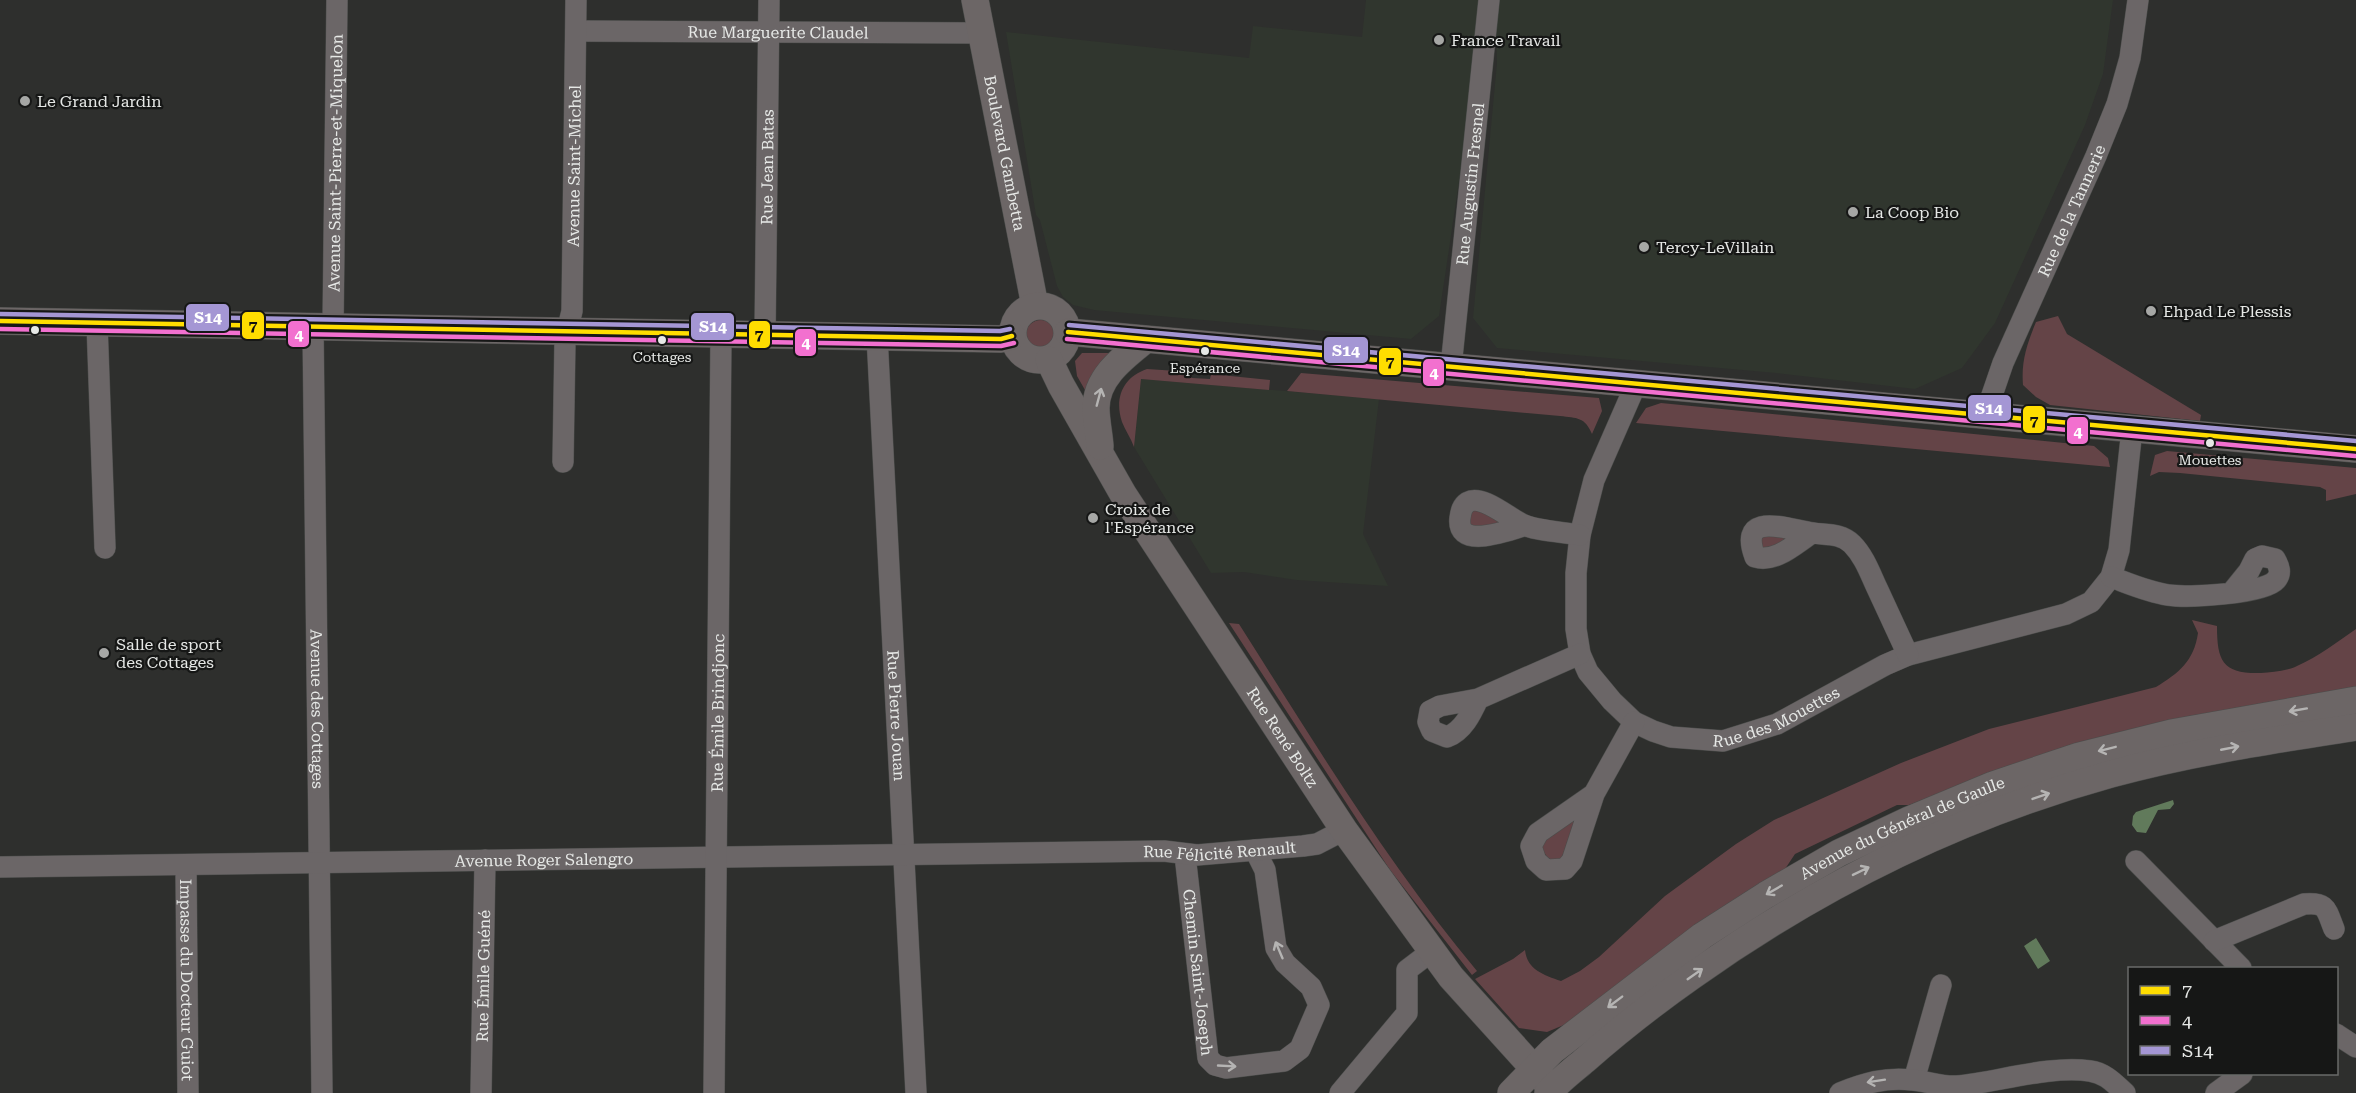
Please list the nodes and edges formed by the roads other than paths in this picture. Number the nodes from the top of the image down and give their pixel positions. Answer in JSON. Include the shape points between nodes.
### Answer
{"nodes":[{"id":1,"x":337,"y":0,"type":"edge"},
{"id":2,"x":576,"y":0,"type":"edge"},
{"id":3,"x":769,"y":0,"type":"edge"},
{"id":4,"x":975,"y":0,"type":"edge"},
{"id":5,"x":1489,"y":0,"type":"edge"},
{"id":6,"x":2138,"y":0,"type":"edge"},
{"id":7,"x":576,"y":31,"type":"junction"},
{"id":8,"x":768,"y":32,"type":"junction"},
{"id":9,"x":981,"y":33,"type":"junction"},
{"id":10,"x":1035,"y":306,"type":"junction"},
{"id":11,"x":0,"y":321,"type":"edge"},
{"id":12,"x":97,"y":323,"type":"junction"},
{"id":13,"x":323,"y":327,"type":"junction"},
{"id":14,"x":568,"y":331,"type":"junction"},
{"id":15,"x":1068,"y":332,"type":"junction"},
{"id":16,"x":721,"y":334,"type":"junction"},
{"id":17,"x":765,"y":335,"type":"junction"},
{"id":18,"x":877,"y":336,"type":"junction"},
{"id":19,"x":1012,"y":336,"type":"junction"},
{"id":20,"x":1145,"y":340,"type":"junction"},
{"id":21,"x":1049,"y":360,"type":"junction"},
{"id":22,"x":1450,"y":367,"type":"junction"},
{"id":23,"x":1636,"y":384,"type":"junction"},
{"id":24,"x":1990,"y":416,"type":"junction"},
{"id":25,"x":2132,"y":429,"type":"junction"},
{"id":26,"x":2356,"y":449,"type":"edge"},
{"id":27,"x":1101,"y":454,"type":"junction"},
{"id":28,"x":563,"y":462,"type":"dead end"},
{"id":29,"x":1524,"y":526,"type":"dead end"},
{"id":30,"x":1812,"y":533,"type":"dead end"},
{"id":31,"x":1580,"y":535,"type":"junction"},
{"id":32,"x":105,"y":548,"type":"dead end"},
{"id":33,"x":2111,"y":577,"type":"junction"},
{"id":34,"x":2232,"y":592,"type":"dead end"},
{"id":35,"x":1580,"y":654,"type":"junction"},
{"id":36,"x":1908,"y":655,"type":"junction"},
{"id":37,"x":1479,"y":699,"type":"dead end"},
{"id":38,"x":2356,"y":700,"type":"edge"},
{"id":39,"x":1634,"y":722,"type":"junction"},
{"id":40,"x":2356,"y":727,"type":"edge"},
{"id":41,"x":1594,"y":794,"type":"dead end"},
{"id":42,"x":1344,"y":830,"type":"junction"},
{"id":43,"x":1255,"y":850,"type":"junction"},
{"id":44,"x":1090,"y":852,"type":"joint"},
{"id":45,"x":904,"y":855,"type":"junction"},
{"id":46,"x":1185,"y":855,"type":"junction"},
{"id":47,"x":716,"y":858,"type":"junction"},
{"id":48,"x":485,"y":860,"type":"junction"},
{"id":49,"x":2136,"y":861,"type":"dead end"},
{"id":50,"x":320,"y":862,"type":"junction"},
{"id":51,"x":186,"y":866,"type":"junction"},
{"id":52,"x":0,"y":867,"type":"edge"},
{"id":53,"x":2334,"y":929,"type":"dead end"},
{"id":54,"x":2214,"y":941,"type":"junction"},
{"id":55,"x":1432,"y":951,"type":"junction"},
{"id":56,"x":2239,"y":967,"type":"edge"},
{"id":57,"x":1941,"y":986,"type":"dead end"},
{"id":58,"x":2338,"y":1035,"type":"edge"},
{"id":59,"x":2356,"y":1047,"type":"edge"},
{"id":60,"x":2241,"y":1075,"type":"edge"},
{"id":61,"x":1914,"y":1080,"type":"junction"},
{"id":62,"x":1547,"y":1086,"type":"edge"},
{"id":63,"x":188,"y":1093,"type":"edge"},
{"id":64,"x":322,"y":1093,"type":"edge"},
{"id":65,"x":482,"y":1093,"type":"edge"},
{"id":66,"x":714,"y":1093,"type":"edge"},
{"id":67,"x":915,"y":1093,"type":"edge"},
{"id":68,"x":1340,"y":1093,"type":"edge"},
{"id":69,"x":1511,"y":1093,"type":"edge"},
{"id":70,"x":1840,"y":1093,"type":"edge"},
{"id":71,"x":2125,"y":1093,"type":"edge"},
{"id":72,"x":2216,"y":1093,"type":"edge"}],
"edges":[{"from":1,"to":13,"type":"street","name":"Avenue Saint-Pierre-et-Miquelon"},
{"from":2,"to":7,"type":"street","name":"Avenue Saint-Michel"},
{"from":3,"to":8,"type":"street","name":"Rue Jean Batas"},
{"from":4,"to":9,"type":"main road","name":"Boulevard Gambetta"},
{"from":5,"to":22,"type":"street","name":"Rue Augustin Fresnel"},
{"from":6,"to":24,"type":"street","name":"Rue de la Tannerie","via":[[2130,58],[2117,104],[2003,363],[1991,398]]},
{"from":7,"to":8,"type":"street","name":"Rue Marguerite Claudel"},
{"from":7,"to":14,"type":"street","name":"Avenue Saint-Michel","via":[[572,311]]},
{"from":8,"to":9,"type":"street","name":"Rue Marguerite Claudel"},
{"from":8,"to":17,"type":"street","name":"Rue Jean Batas"},
{"from":9,"to":10,"type":"main road","name":"Boulevard Gambetta"},
{"from":10,"to":15,"type":"main road","via":[[1061,315]]},
{"from":10,"to":19,"type":"main road","via":[[1016,320]]},
{"from":11,"to":12,"type":"main road"},
{"from":12,"to":13,"type":"main road"},
{"from":12,"to":32,"type":"street"},
{"from":13,"to":14,"type":"main road"},
{"from":13,"to":50,"type":"street","name":"Avenue des Cottages"},
{"from":14,"to":16,"type":"main road"},
{"from":14,"to":28,"type":"street","name":"Avenue Saint-Michel"},
{"from":15,"to":20,"type":"main road"},
{"from":15,"to":21,"type":"main road","via":[[1063,349]]},
{"from":16,"to":17,"type":"main road"},
{"from":16,"to":47,"type":"street","name":"Rue Émile Brindjonc"},
{"from":17,"to":18,"type":"main road"},
{"from":18,"to":19,"type":"main road"},
{"from":18,"to":45,"type":"street","name":"Rue Pierre Jouan"},
{"from":19,"to":21,"type":"main road","via":[[1025,357]]},
{"from":20,"to":22,"type":"main road"},
{"from":27,"to":20,"type":"main road","one_way":true,"via":[[1096,405],[1104,380]]},
{"from":21,"to":27,"type":"main road","name":"Rue René Boltz"},
{"from":22,"to":23,"type":"main road"},
{"from":23,"to":24,"type":"main road"},
{"from":23,"to":31,"type":"street","name":"Rue des Mouettes","via":[[1601,461]]},
{"from":24,"to":25,"type":"main road"},
{"from":25,"to":26,"type":"main road"},
{"from":25,"to":33,"type":"street","name":"Rue des Mouettes","via":[[2119,550]]},
{"from":27,"to":42,"type":"main road","name":"Rue René Boltz","via":[[1123,494]]},
{"from":29,"to":31,"type":"street"},
{"from":30,"to":36,"type":"street","via":[[1843,538],[1863,557]]},
{"from":31,"to":35,"type":"street","name":"Rue des Mouettes","via":[[1576,573]]},
{"from":33,"to":34,"type":"street","via":[[2169,595]]},
{"from":33,"to":36,"type":"street","name":"Rue des Mouettes","via":[[2091,602],[2066,614]]},
{"from":35,"to":37,"type":"street"},
{"from":35,"to":39,"type":"street","name":"Rue des Mouettes","via":[[1588,672]]},
{"from":36,"to":39,"type":"street","name":"Rue des Mouettes","via":[[1777,724],[1743,737],[1697,741],[1671,737]]},
{"from":38,"to":62,"type":"main road","name":"Avenue du Général de Gaulle","one_way":true,"via":[[2171,733],[2079,756],[1993,784],[1839,853],[1702,936],[1552,1051]]},
{"from":39,"to":41,"type":"street"},
{"from":62,"to":40,"type":"main road","name":"Avenue du Général de Gaulle","one_way":true,"via":[[1736,945],[1846,879],[1920,843],[1982,816],[2112,774],[2264,741]]},
{"from":42,"to":43,"type":"street","name":"Rue Félicité Renault","via":[[1317,844]]},
{"from":42,"to":55,"type":"main road","name":"Rue René Boltz"},
{"from":43,"to":46,"type":"street","name":"Rue Félicité Renault"},
{"from":46,"to":43,"type":"street","name":"Chemin Saint-Joseph","one_way":true,"via":[[1208,1058],[1226,1068],[1284,1060],[1300,1049],[1319,1005],[1311,987],[1285,963],[1276,948],[1265,870]]},
{"from":44,"to":45,"type":"street","name":"Avenue Roger Salengro"},
{"from":44,"to":46,"type":"street","name":"Rue Félicité Renault"},
{"from":45,"to":47,"type":"street","name":"Avenue Roger Salengro"},
{"from":45,"to":67,"type":"street","name":"Rue Pierre Jouan"},
{"from":47,"to":48,"type":"street","name":"Avenue Roger Salengro"},
{"from":47,"to":66,"type":"street","name":"Rue Émile Brindjonc"},
{"from":48,"to":50,"type":"street","name":"Avenue Roger Salengro"},
{"from":48,"to":65,"type":"street","name":"Rue Émile Guéné"},
{"from":49,"to":54,"type":"street"},
{"from":50,"to":51,"type":"street","name":"Avenue Roger Salengro"},
{"from":50,"to":64,"type":"street","name":"Avenue des Cottages"},
{"from":51,"to":52,"type":"street","name":"Avenue Roger Salengro"},
{"from":51,"to":63,"type":"street","name":"Impasse du Docteur Guiot"},
{"from":53,"to":54,"type":"street","via":[[2326,908],[2318,903],[2304,904]]},
{"from":54,"to":56,"type":"street"},
{"from":55,"to":62,"type":"main road","name":"Rue René Boltz"},
{"from":55,"to":68,"type":"street","via":[[1407,970],[1407,1013]]},
{"from":57,"to":61,"type":"street"},
{"from":58,"to":59,"type":"street"},
{"from":60,"to":72,"type":"street"},
{"from":61,"to":70,"type":"street","one_way":true,"via":[[1878,1079]]},
{"from":61,"to":71,"type":"street","via":[[1958,1086],[2079,1070],[2107,1076]]},
{"from":62,"to":69,"type":"main road","name":"Avenue du Général de Gaulle"}]}
